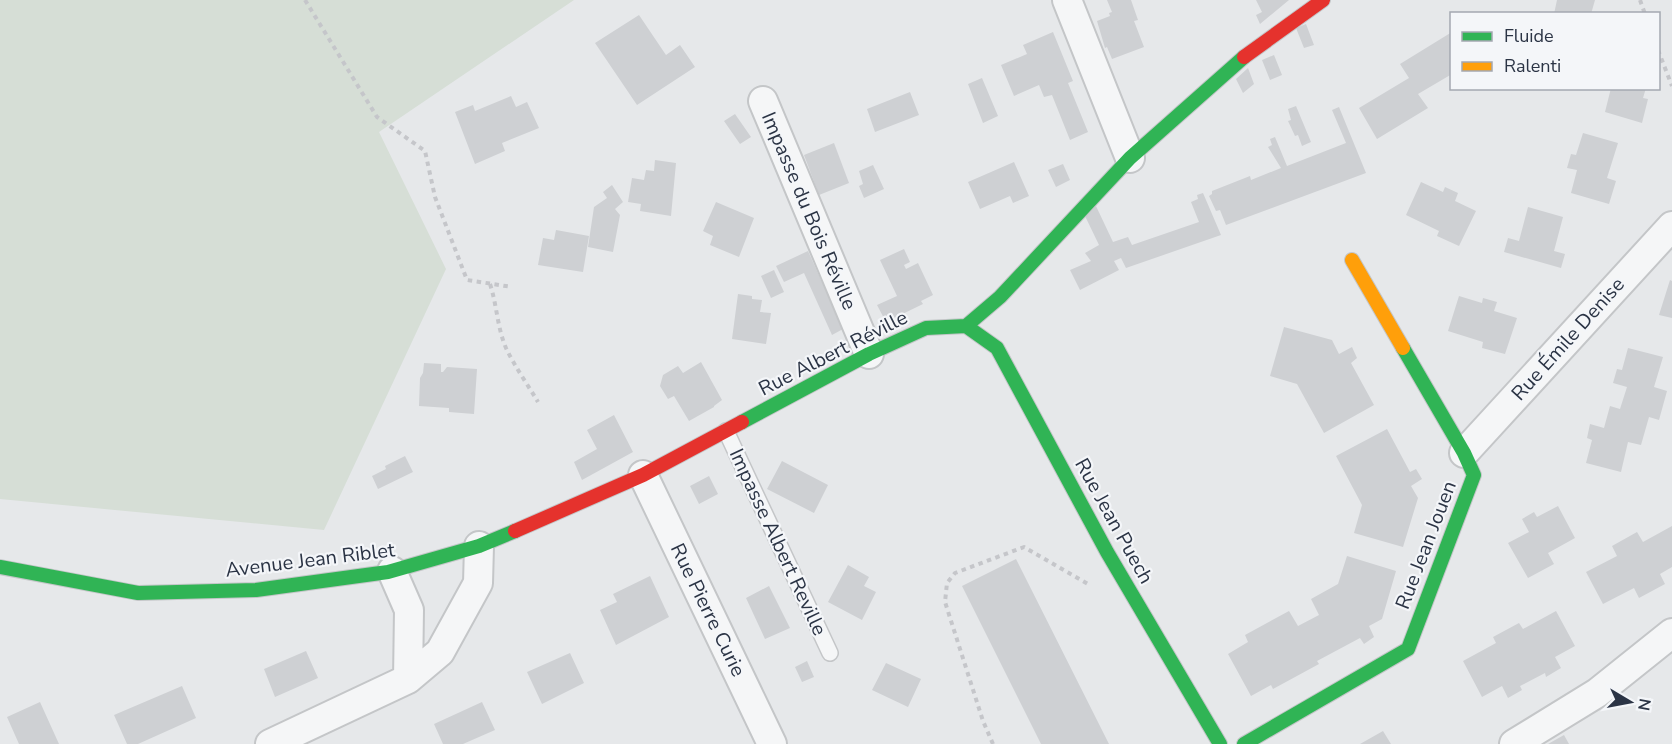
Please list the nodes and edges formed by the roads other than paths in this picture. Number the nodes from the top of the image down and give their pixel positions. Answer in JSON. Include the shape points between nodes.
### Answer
{"nodes":[{"id":1,"x":1067,"y":0,"type":"edge"},
{"id":2,"x":1323,"y":0,"type":"edge"},
{"id":3,"x":763,"y":100,"type":"dead end"},
{"id":4,"x":1130,"y":158,"type":"junction"},
{"id":5,"x":1672,"y":226,"type":"edge"},
{"id":6,"x":1352,"y":260,"type":"dead end"},
{"id":7,"x":966,"y":326,"type":"junction"},
{"id":8,"x":869,"y":354,"type":"junction"},
{"id":9,"x":726,"y":431,"type":"junction"},
{"id":10,"x":1464,"y":453,"type":"junction"},
{"id":11,"x":643,"y":475,"type":"junction"},
{"id":12,"x":479,"y":546,"type":"junction"},
{"id":13,"x":0,"y":567,"type":"edge"},
{"id":14,"x":392,"y":571,"type":"junction"},
{"id":15,"x":1672,"y":633,"type":"edge"},
{"id":16,"x":830,"y":653,"type":"dead end"},
{"id":17,"x":408,"y":679,"type":"junction"},
{"id":18,"x":270,"y":744,"type":"edge"},
{"id":19,"x":772,"y":744,"type":"edge"},
{"id":20,"x":1220,"y":744,"type":"edge"},
{"id":21,"x":1244,"y":744,"type":"edge"},
{"id":22,"x":1514,"y":744,"type":"edge"}],
"edges":[{"from":1,"to":4,"type":"street"},
{"from":2,"to":4,"type":"street","via":[[1245,56]]},
{"from":3,"to":8,"type":"street","name":"Impasse du Bois Réville"},
{"from":4,"to":7,"type":"street","via":[[1000,297]]},
{"from":5,"to":10,"type":"street","name":"Rue Émile Denise"},
{"from":6,"to":10,"type":"street","name":"Rue Jean Jouen"},
{"from":7,"to":8,"type":"street","name":"Rue Albert Réville","via":[[926,328]]},
{"from":7,"to":20,"type":"street","name":"Rue Jean Puech","via":[[997,348],[1119,572]]},
{"from":8,"to":9,"type":"street","name":"Rue Albert Réville"},
{"from":9,"to":11,"type":"street","name":"Rue Albert Réville"},
{"from":9,"to":16,"type":"lane","name":"Impasse Albert Reville"},
{"from":10,"to":21,"type":"street","name":"Rue Jean Jouen","via":[[1474,474],[1408,649]]},
{"from":11,"to":12,"type":"street","name":"Rue Albert Réville"},
{"from":11,"to":19,"type":"street","name":"Rue Pierre Curie"},
{"from":12,"to":14,"type":"street","name":"Avenue Jean Riblet"},
{"from":12,"to":17,"type":"street","via":[[478,583],[440,652]]},
{"from":13,"to":14,"type":"street","name":"Avenue Jean Riblet","via":[[138,593],[256,590]]},
{"from":14,"to":17,"type":"street","via":[[409,610]]},
{"from":15,"to":22,"type":"street","via":[[1597,693]]},
{"from":17,"to":18,"type":"street"}]}
